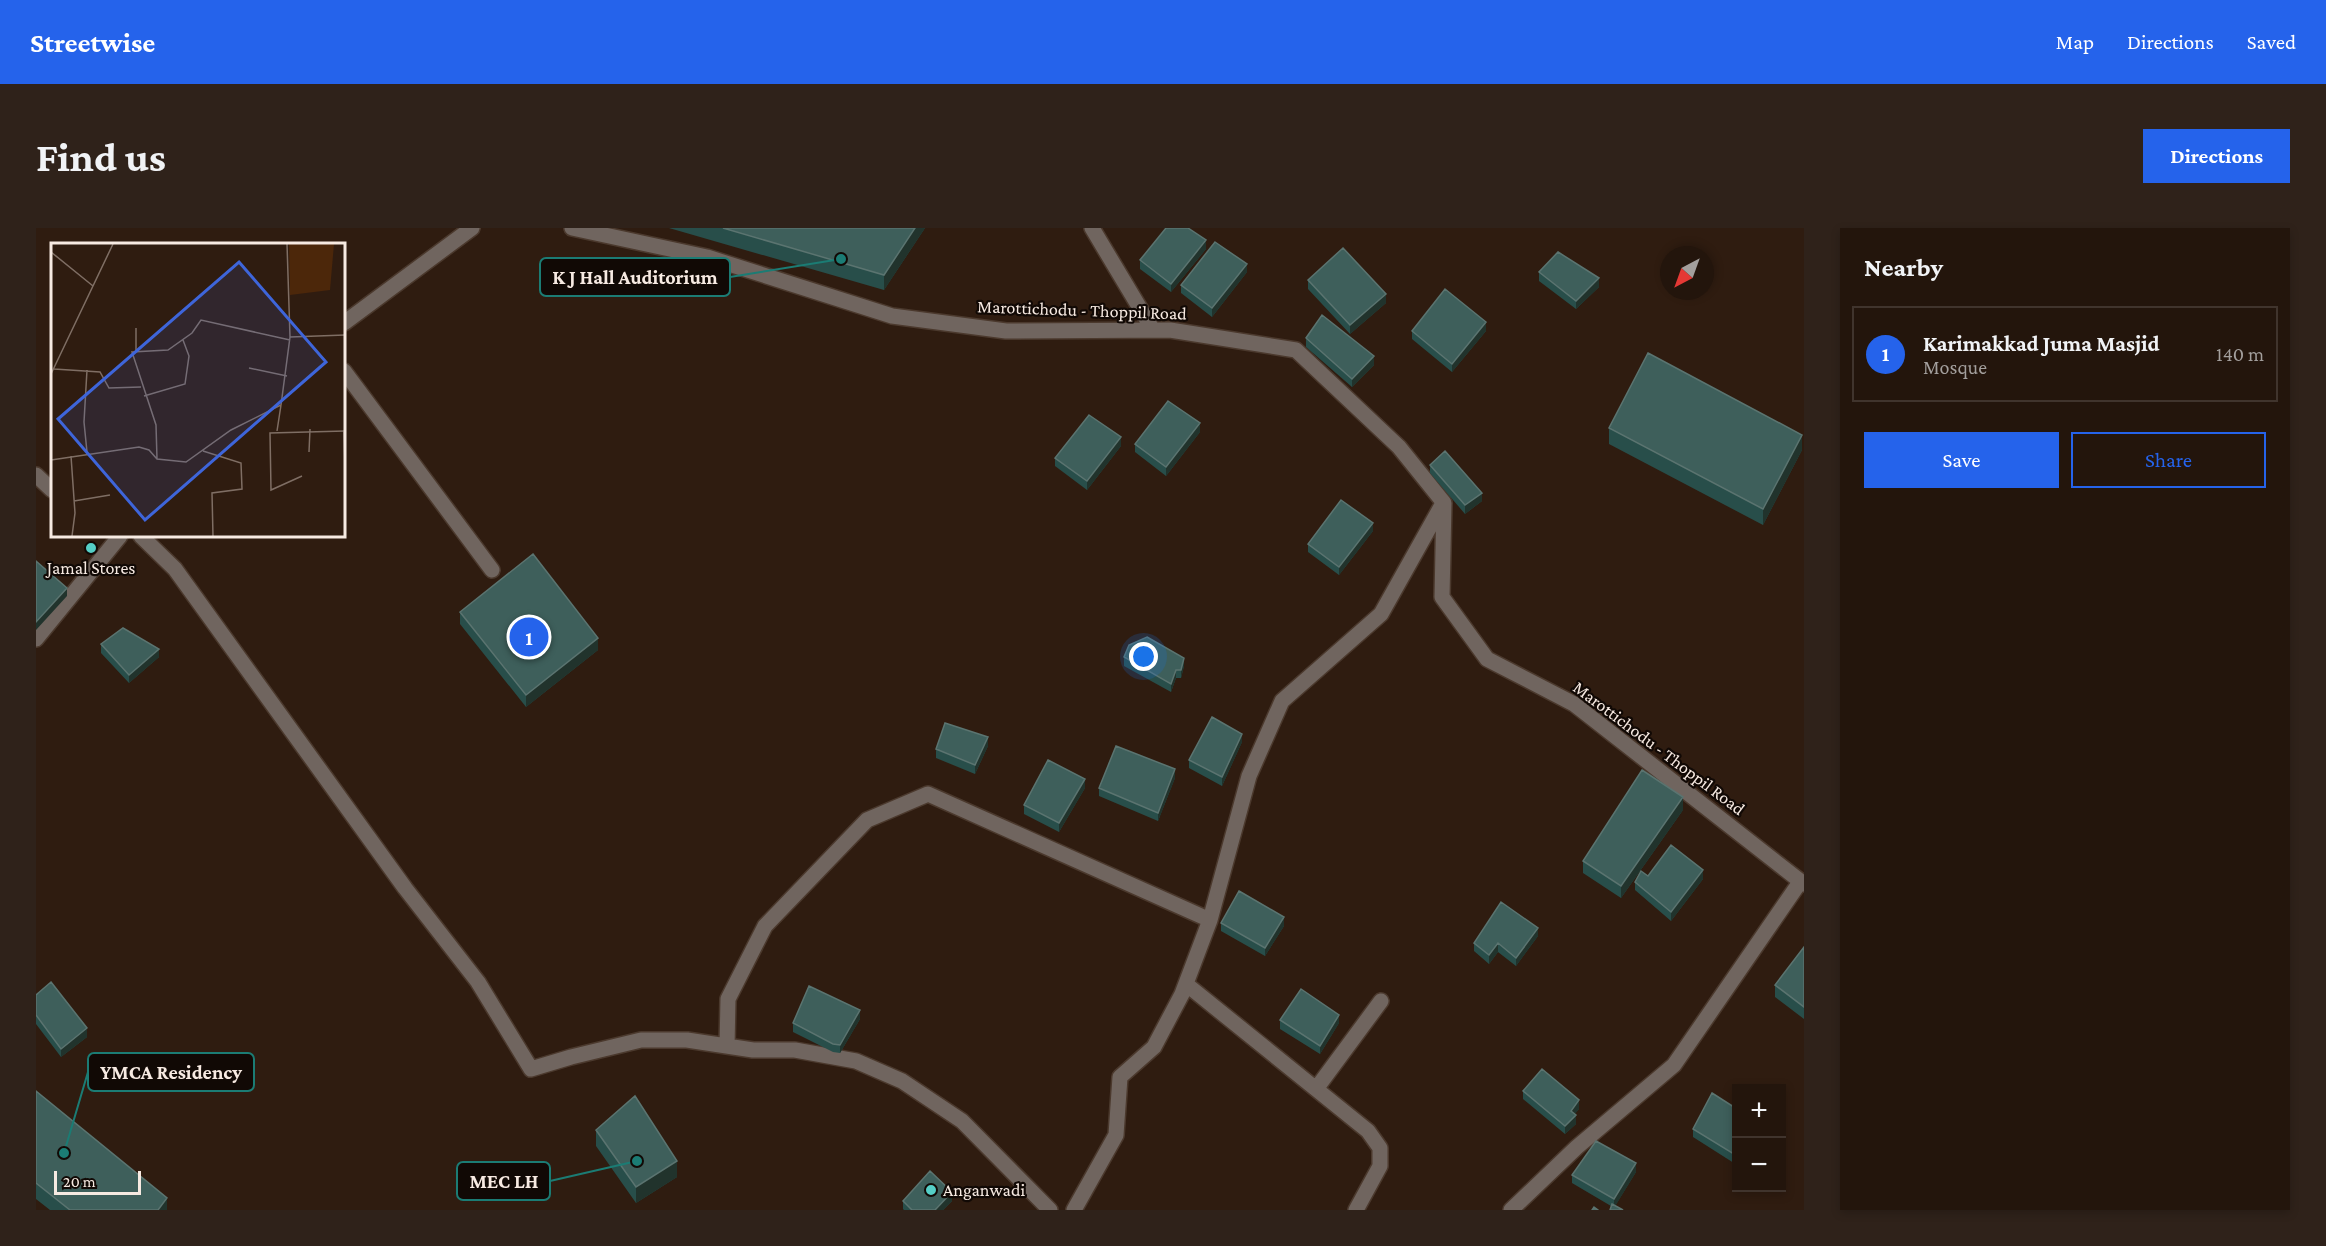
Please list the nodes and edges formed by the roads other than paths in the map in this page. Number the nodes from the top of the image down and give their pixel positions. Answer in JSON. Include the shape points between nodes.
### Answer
{"nodes":[{"id":1,"x":472,"y":228,"type":"edge"},
{"id":2,"x":572,"y":228,"type":"edge"},
{"id":3,"x":1092,"y":228,"type":"edge"},
{"id":4,"x":345,"y":322,"type":"edge"},
{"id":5,"x":1153,"y":330,"type":"junction"},
{"id":6,"x":345,"y":372,"type":"edge"},
{"id":7,"x":36,"y":475,"type":"edge"},
{"id":8,"x":51,"y":489,"type":"edge"},
{"id":9,"x":1443,"y":504,"type":"junction"},
{"id":10,"x":142,"y":537,"type":"edge"},
{"id":11,"x":113,"y":538,"type":"edge"},
{"id":12,"x":492,"y":570,"type":"dead end"},
{"id":13,"x":36,"y":639,"type":"edge"},
{"id":14,"x":1802,"y":883,"type":"edge"},
{"id":15,"x":1210,"y":920,"type":"junction"},
{"id":16,"x":1186,"y":984,"type":"junction"},
{"id":17,"x":1381,"y":1001,"type":"dead end"},
{"id":18,"x":727,"y":1046,"type":"junction"},
{"id":19,"x":1316,"y":1089,"type":"junction"},
{"id":20,"x":1046,"y":1208,"type":"edge"},
{"id":21,"x":1074,"y":1210,"type":"edge"},
{"id":22,"x":1356,"y":1210,"type":"edge"},
{"id":23,"x":1511,"y":1210,"type":"edge"}],
"edges":[{"from":1,"to":4,"type":"street"},
{"from":2,"to":5,"type":"street","name":"Marottichodu - Thoppil Road","via":[[707,257],[892,316],[1006,331]]},
{"from":3,"to":5,"type":"street"},
{"from":5,"to":9,"type":"street","name":"Marottichodu - Thoppil Road","via":[[1296,350],[1399,447]]},
{"from":6,"to":12,"type":"street"},
{"from":7,"to":8,"type":"street"},
{"from":9,"to":14,"type":"street","name":"Marottichodu - Thoppil Road","via":[[1442,597],[1487,659],[1574,704]]},
{"from":9,"to":15,"type":"street","via":[[1381,614],[1282,701],[1249,776]]},
{"from":10,"to":18,"type":"street","via":[[175,569],[405,888],[478,982],[531,1069],[641,1040],[687,1040]]},
{"from":11,"to":13,"type":"street"},
{"from":14,"to":23,"type":"street","via":[[1674,1065],[1577,1147]]},
{"from":15,"to":16,"type":"street"},
{"from":15,"to":18,"type":"street","via":[[928,794],[867,820],[765,926],[728,999]]},
{"from":16,"to":19,"type":"street"},
{"from":16,"to":21,"type":"street","via":[[1154,1047],[1120,1077],[1116,1135]]},
{"from":17,"to":19,"type":"street"},
{"from":18,"to":20,"type":"street","via":[[795,1050],[856,1061],[902,1081],[962,1121]]},
{"from":19,"to":22,"type":"street","via":[[1368,1131],[1380,1149],[1380,1166]]}]}
